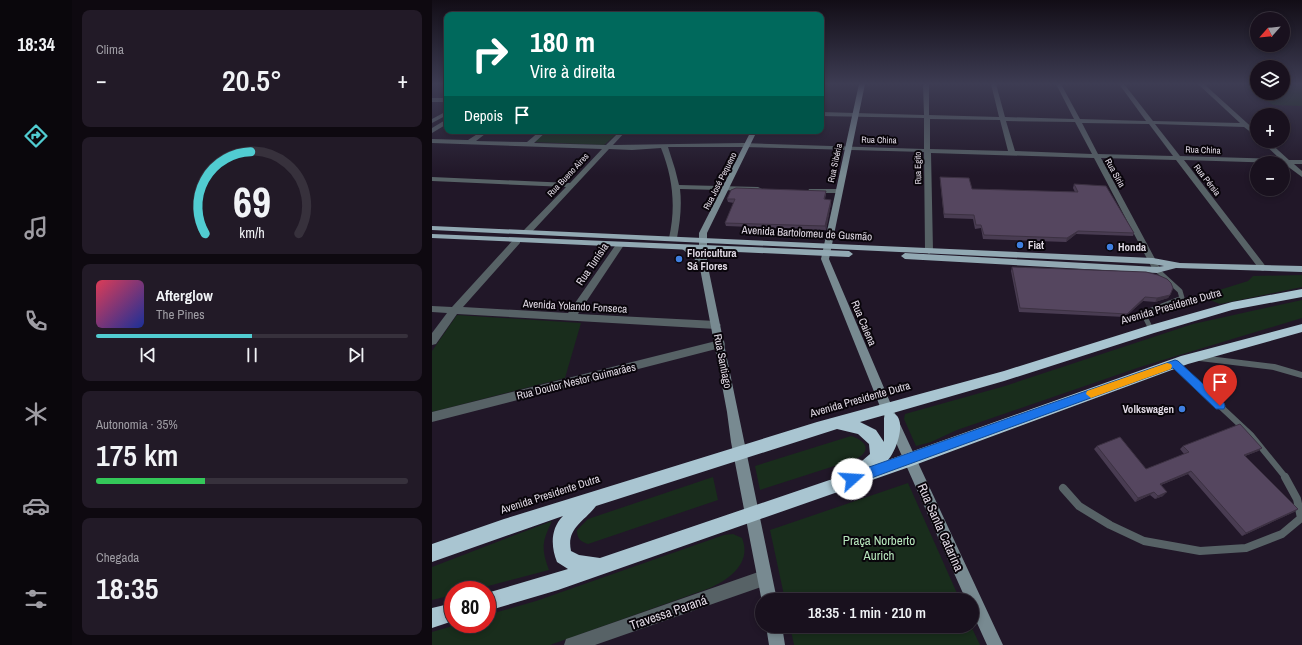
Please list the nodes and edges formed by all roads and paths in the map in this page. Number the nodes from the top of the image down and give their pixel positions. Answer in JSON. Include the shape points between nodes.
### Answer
{"nodes":[{"id":1,"x":856,"y":114,"type":"edge"},
{"id":2,"x":860,"y":114,"type":"edge"},
{"id":3,"x":1001,"y":114,"type":"edge"},
{"id":4,"x":1073,"y":114,"type":"edge"},
{"id":5,"x":1144,"y":114,"type":"edge"},
{"id":6,"x":1234,"y":114,"type":"edge"},
{"id":7,"x":444,"y":115,"type":"edge"},
{"id":8,"x":927,"y":116,"type":"junction"},
{"id":9,"x":1002,"y":118,"type":"junction"},
{"id":10,"x":1076,"y":120,"type":"junction"},
{"id":11,"x":432,"y":121,"type":"edge"},
{"id":12,"x":1150,"y":122,"type":"junction"},
{"id":13,"x":444,"y":123,"type":"edge"},
{"id":14,"x":1246,"y":125,"type":"junction"},
{"id":15,"x":1250,"y":129,"type":"edge"},
{"id":16,"x":432,"y":131,"type":"edge"},
{"id":17,"x":482,"y":134,"type":"edge"},
{"id":18,"x":541,"y":134,"type":"edge"},
{"id":19,"x":620,"y":134,"type":"edge"},
{"id":20,"x":753,"y":134,"type":"edge"},
{"id":21,"x":432,"y":141,"type":"edge"},
{"id":22,"x":470,"y":142,"type":"junction"},
{"id":23,"x":529,"y":144,"type":"junction"},
{"id":24,"x":664,"y":146,"type":"junction"},
{"id":25,"x":747,"y":146,"type":"junction"},
{"id":26,"x":608,"y":147,"type":"junction"},
{"id":27,"x":848,"y":148,"type":"junction"},
{"id":28,"x":1272,"y":148,"type":"edge"},
{"id":29,"x":927,"y":150,"type":"junction"},
{"id":30,"x":1012,"y":153,"type":"junction"},
{"id":31,"x":1095,"y":156,"type":"junction"},
{"id":32,"x":1280,"y":156,"type":"edge"},
{"id":33,"x":1177,"y":158,"type":"junction"},
{"id":34,"x":1250,"y":160,"type":"edge"},
{"id":35,"x":1290,"y":161,"type":"edge"},
{"id":36,"x":1302,"y":162,"type":"edge"},
{"id":37,"x":1290,"y":164,"type":"edge"},
{"id":38,"x":1302,"y":175,"type":"edge"},
{"id":39,"x":432,"y":180,"type":"edge"},
{"id":40,"x":572,"y":185,"type":"junction"},
{"id":41,"x":678,"y":187,"type":"junction"},
{"id":42,"x":727,"y":188,"type":"junction"},
{"id":43,"x":767,"y":189,"type":"edge"},
{"id":44,"x":806,"y":190,"type":"edge"},
{"id":45,"x":838,"y":191,"type":"junction"},
{"id":46,"x":432,"y":228,"type":"edge"},
{"id":47,"x":527,"y":232,"type":"junction"},
{"id":48,"x":432,"y":236,"type":"edge"},
{"id":49,"x":673,"y":238,"type":"junction"},
{"id":50,"x":517,"y":241,"type":"junction"},
{"id":51,"x":705,"y":243,"type":"junction"},
{"id":52,"x":620,"y":245,"type":"junction"},
{"id":53,"x":685,"y":248,"type":"junction"},
{"id":54,"x":826,"y":249,"type":"junction"},
{"id":55,"x":929,"y":251,"type":"junction"},
{"id":56,"x":1153,"y":261,"type":"junction"},
{"id":57,"x":703,"y":262,"type":"junction"},
{"id":58,"x":1180,"y":266,"type":"junction"},
{"id":59,"x":1263,"y":268,"type":"junction"},
{"id":60,"x":1302,"y":269,"type":"edge"},
{"id":61,"x":1157,"y":270,"type":"junction"},
{"id":62,"x":1302,"y":293,"type":"edge"},
{"id":63,"x":432,"y":309,"type":"edge"},
{"id":64,"x":454,"y":311,"type":"junction"},
{"id":65,"x":570,"y":317,"type":"junction"},
{"id":66,"x":716,"y":325,"type":"junction"},
{"id":67,"x":1302,"y":328,"type":"edge"},
{"id":68,"x":1151,"y":329,"type":"junction"},
{"id":69,"x":432,"y":340,"type":"edge"},
{"id":70,"x":720,"y":344,"type":"junction"},
{"id":71,"x":1195,"y":357,"type":"junction"},
{"id":72,"x":1175,"y":364,"type":"junction"},
{"id":73,"x":1302,"y":375,"type":"edge"},
{"id":74,"x":889,"y":413,"type":"junction"},
{"id":75,"x":432,"y":417,"type":"edge"},
{"id":76,"x":817,"y":428,"type":"junction"},
{"id":77,"x":740,"y":453,"type":"junction"},
{"id":78,"x":910,"y":460,"type":"junction"},
{"id":79,"x":872,"y":465,"type":"junction"},
{"id":80,"x":838,"y":484,"type":"junction"},
{"id":81,"x":1063,"y":488,"type":"dead end"},
{"id":82,"x":592,"y":499,"type":"junction"},
{"id":83,"x":752,"y":514,"type":"junction"},
{"id":84,"x":432,"y":553,"type":"edge"},
{"id":85,"x":602,"y":565,"type":"junction"},
{"id":86,"x":764,"y":578,"type":"junction"},
{"id":87,"x":767,"y":593,"type":"edge"},
{"id":88,"x":496,"y":599,"type":"edge"},
{"id":89,"x":444,"y":615,"type":"edge"},
{"id":90,"x":432,"y":618,"type":"edge"},
{"id":91,"x":775,"y":633,"type":"edge"},
{"id":92,"x":572,"y":645,"type":"edge"},
{"id":93,"x":777,"y":645,"type":"edge"},
{"id":94,"x":995,"y":645,"type":"edge"}],
"edges":[{"from":1,"to":27,"type":"main road","name":"Rua Sibéria"},
{"from":2,"to":8,"type":"street"},
{"from":3,"to":9,"type":"street"},
{"from":4,"to":10,"type":"street","name":"Rua Síria"},
{"from":5,"to":12,"type":"street","name":"Rua Pérsia"},
{"from":6,"to":14,"type":"street"},
{"from":7,"to":11,"type":"street"},
{"from":8,"to":9,"type":"street"},
{"from":8,"to":29,"type":"street","name":"Rua Egito"},
{"from":9,"to":10,"type":"street"},
{"from":9,"to":30,"type":"street"},
{"from":10,"to":12,"type":"street"},
{"from":10,"to":31,"type":"street","name":"Rua Síria"},
{"from":12,"to":14,"type":"street"},
{"from":12,"to":33,"type":"street","name":"Rua Pérsia"},
{"from":13,"to":16,"type":"street"},
{"from":14,"to":15,"type":"street"},
{"from":17,"to":22,"type":"street"},
{"from":18,"to":23,"type":"street"},
{"from":19,"to":26,"type":"street","name":"Rua Bueno Aires"},
{"from":20,"to":25,"type":"main road","name":"Rua José Pequeno"},
{"from":21,"to":22,"type":"street","name":"Rua China"},
{"from":22,"to":23,"type":"street","name":"Rua China"},
{"from":23,"to":26,"type":"street","name":"Rua China"},
{"from":24,"to":25,"type":"street","name":"Rua China"},
{"from":24,"to":26,"type":"street","name":"Rua China"},
{"from":24,"to":41,"type":"street"},
{"from":25,"to":27,"type":"street","name":"Rua China"},
{"from":25,"to":42,"type":"main road","name":"Rua José Pequeno"},
{"from":26,"to":40,"type":"street","name":"Rua Bueno Aires"},
{"from":27,"to":29,"type":"street","name":"Rua China"},
{"from":27,"to":45,"type":"main road","name":"Rua Sibéria"},
{"from":28,"to":32,"type":"street"},
{"from":29,"to":30,"type":"street","name":"Rua China"},
{"from":29,"to":55,"type":"street","name":"Rua Egito"},
{"from":30,"to":31,"type":"street","name":"Rua China"},
{"from":31,"to":33,"type":"street","name":"Rua China"},
{"from":31,"to":56,"type":"street","name":"Rua Síria"},
{"from":33,"to":34,"type":"street","name":"Rua China"},
{"from":33,"to":59,"type":"street","name":"Rua Pérsia"},
{"from":35,"to":36,"type":"street","name":"Rua China"},
{"from":37,"to":38,"type":"street"},
{"from":39,"to":40,"type":"street"},
{"from":40,"to":47,"type":"street","name":"Rua Bueno Aires"},
{"from":41,"to":42,"type":"street"},
{"from":41,"to":49,"type":"street","via":[[678,220]]},
{"from":42,"to":43,"type":"street"},
{"from":42,"to":51,"type":"main road","name":"Rua José Pequeno","via":[[703,233]]},
{"from":44,"to":45,"type":"street"},
{"from":45,"to":54,"type":"main road","name":"Rua Sibéria"},
{"from":46,"to":47,"type":"main road","name":"Avenida Bartolomeu de Gusmão"},
{"from":47,"to":49,"type":"main road","name":"Avenida Bartolomeu de Gusmão"},
{"from":48,"to":50,"type":"main road","name":"Avenida Bartolomeu de Gusmão"},
{"from":49,"to":51,"type":"main road","name":"Avenida Bartolomeu de Gusmão"},
{"from":50,"to":52,"type":"main road","name":"Avenida Bartolomeu de Gusmão"},
{"from":50,"to":64,"type":"street"},
{"from":51,"to":53,"type":"main road","name":"Avenida Bartolomeu de Gusmão"},
{"from":51,"to":54,"type":"main road","name":"Avenida Bartolomeu de Gusmão"},
{"from":51,"to":57,"type":"main road","name":"Rua Santiago"},
{"from":52,"to":53,"type":"main road","name":"Avenida Bartolomeu de Gusmão"},
{"from":52,"to":65,"type":"street","name":"Rua Tunísia"},
{"from":53,"to":57,"type":"main road"},
{"from":54,"to":55,"type":"main road","name":"Avenida Bartolomeu de Gusmão"},
{"from":54,"to":61,"type":"main road","name":"Avenida Bartolomeu de Gusmão"},
{"from":54,"to":74,"type":"main road","name":"Rua Caiena","via":[[829,270]]},
{"from":55,"to":56,"type":"main road","name":"Avenida Bartolomeu de Gusmão"},
{"from":56,"to":58,"type":"main road","name":"Avenida Bartolomeu de Gusmão"},
{"from":56,"to":61,"type":"street","name":"Rua Síria"},
{"from":57,"to":66,"type":"main road","name":"Rua Santiago"},
{"from":58,"to":59,"type":"main road","name":"Avenida Bartolomeu de Gusmão"},
{"from":58,"to":61,"type":"main road","name":"Avenida Bartolomeu de Gusmão"},
{"from":59,"to":60,"type":"main road","name":"Avenida Bartolomeu de Gusmão"},
{"from":61,"to":68,"type":"lane","via":[[1180,291],[1182,298],[1144,315]]},
{"from":62,"to":68,"type":"highway","name":"Avenida Presidente Dutra","via":[[1232,306]]},
{"from":63,"to":64,"type":"street","name":"Avenida Yolando Fonseca"},
{"from":64,"to":65,"type":"street","name":"Avenida Yolando Fonseca"},
{"from":64,"to":69,"type":"street"},
{"from":65,"to":66,"type":"street","name":"Avenida Yolando Fonseca"},
{"from":66,"to":70,"type":"main road","name":"Rua Santiago"},
{"from":67,"to":71,"type":"highway"},
{"from":68,"to":74,"type":"highway","name":"Avenida Presidente Dutra"},
{"from":70,"to":75,"type":"street","name":"Rua Doutor Nestor Guimarães"},
{"from":70,"to":77,"type":"main road","name":"Rua Santiago"},
{"from":71,"to":72,"type":"highway"},
{"from":71,"to":73,"type":"lane","via":[[1274,367]]},
{"from":72,"to":78,"type":"highway"},
{"from":72,"to":81,"type":"lane","via":[[1274,460],[1295,492],[1301,506],[1301,518],[1282,534],[1246,548],[1200,551],[1144,541],[1110,525],[1079,506]]},
{"from":74,"to":76,"type":"highway","name":"Avenida Presidente Dutra"},
{"from":74,"to":78,"type":"main road","name":"Rua Santa Catarina"},
{"from":74,"to":79,"type":"highway","via":[[893,439],[890,447]]},
{"from":76,"to":77,"type":"highway","name":"Avenida Presidente Dutra"},
{"from":76,"to":79,"type":"highway","via":[[843,424],[866,430],[876,438],[878,445],[878,452]]},
{"from":77,"to":82,"type":"highway","name":"Avenida Presidente Dutra"},
{"from":77,"to":83,"type":"main road","name":"Rua Santiago"},
{"from":78,"to":80,"type":"highway"},
{"from":78,"to":94,"type":"main road","name":"Rua Santa Catarina"},
{"from":79,"to":80,"type":"highway"},
{"from":80,"to":83,"type":"highway"},
{"from":82,"to":84,"type":"highway","name":"Avenida Presidente Dutra"},
{"from":82,"to":85,"type":"highway","via":[[565,526],[560,541],[563,556],[577,564]]},
{"from":83,"to":85,"type":"highway"},
{"from":83,"to":86,"type":"main road","name":"Rua Santiago"},
{"from":85,"to":88,"type":"highway"},
{"from":86,"to":87,"type":"main road","name":"Rua Santiago"},
{"from":86,"to":92,"type":"street","name":"Travessa Paraná"},
{"from":89,"to":90,"type":"highway"},
{"from":91,"to":93,"type":"main road"}]}
